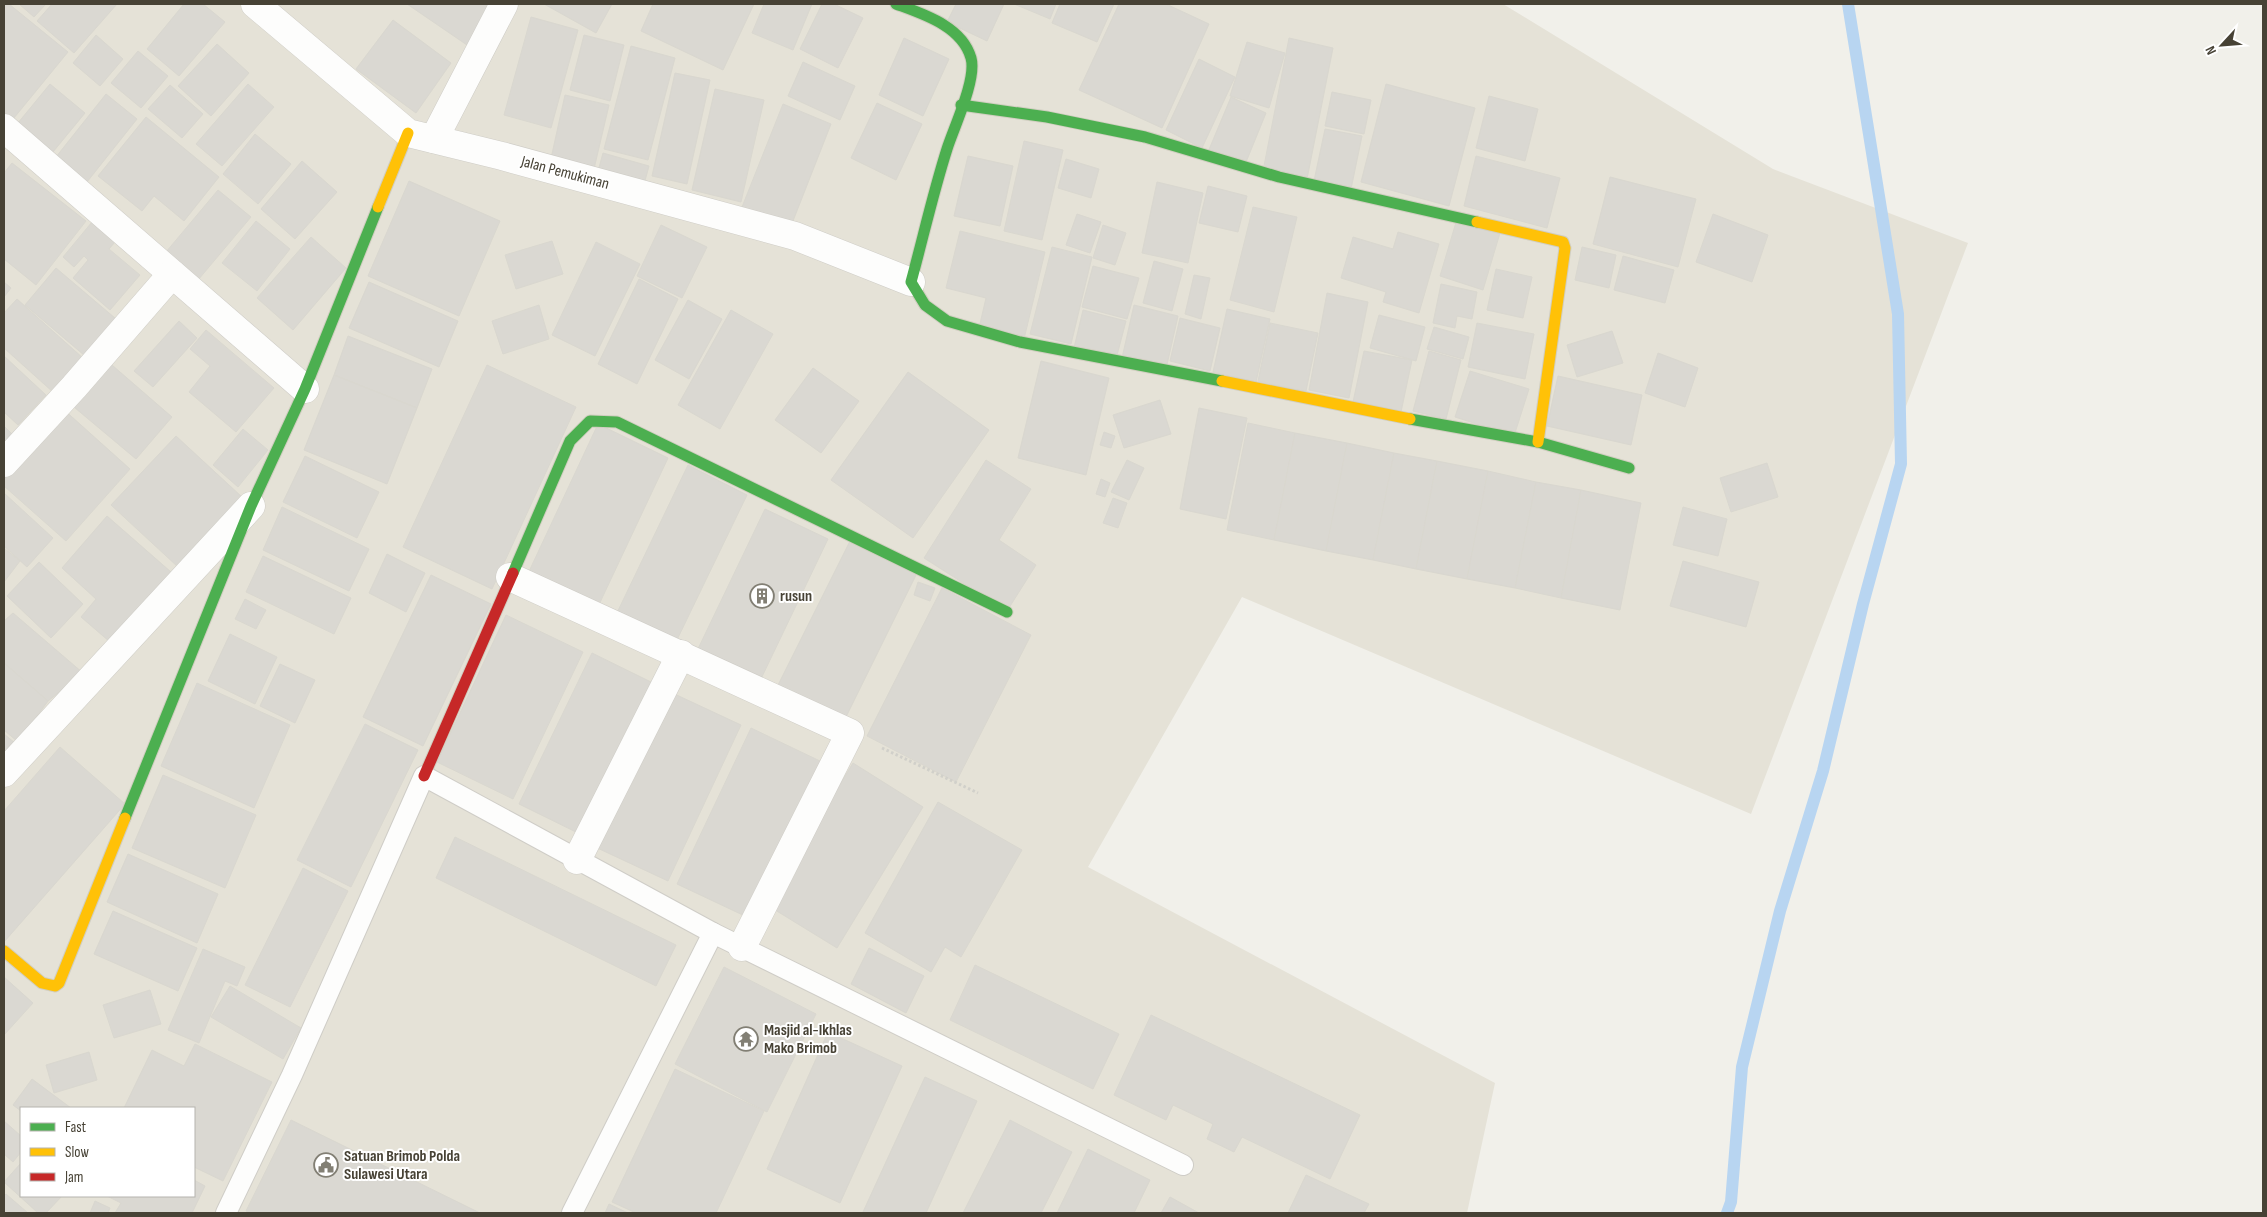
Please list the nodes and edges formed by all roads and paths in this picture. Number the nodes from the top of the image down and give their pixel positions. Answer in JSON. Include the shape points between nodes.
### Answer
{"nodes":[{"id":1,"x":255,"y":4,"type":"edge"},
{"id":2,"x":504,"y":4,"type":"edge"},
{"id":3,"x":896,"y":4,"type":"edge"},
{"id":4,"x":961,"y":105,"type":"junction"},
{"id":5,"x":6,"y":133,"type":"edge"},
{"id":6,"x":421,"y":136,"type":"junction"},
{"id":7,"x":172,"y":274,"type":"junction"},
{"id":8,"x":911,"y":282,"type":"junction"},
{"id":9,"x":305,"y":389,"type":"junction"},
{"id":10,"x":1538,"y":442,"type":"junction"},
{"id":11,"x":4,"y":463,"type":"edge"},
{"id":12,"x":1629,"y":468,"type":"dead end"},
{"id":13,"x":251,"y":506,"type":"junction"},
{"id":14,"x":510,"y":577,"type":"junction"},
{"id":15,"x":1007,"y":612,"type":"dead end"},
{"id":16,"x":681,"y":654,"type":"junction"},
{"id":17,"x":850,"y":733,"type":"junction"},
{"id":18,"x":4,"y":773,"type":"edge"},
{"id":19,"x":424,"y":776,"type":"junction"},
{"id":20,"x":978,"y":793,"type":"dead end"},
{"id":21,"x":577,"y":860,"type":"junction"},
{"id":22,"x":713,"y":933,"type":"junction"},
{"id":23,"x":742,"y":947,"type":"junction"},
{"id":24,"x":4,"y":951,"type":"edge"},
{"id":25,"x":1183,"y":1165,"type":"dead end"},
{"id":26,"x":226,"y":1213,"type":"edge"},
{"id":27,"x":572,"y":1213,"type":"edge"}],
"edges":[{"from":1,"to":6,"type":"street","name":"Jalan Pemukiman"},
{"from":2,"to":6,"type":"street"},
{"from":3,"to":4,"type":"street","via":[[940,22],[964,45],[971,58],[969,80]]},
{"from":4,"to":8,"type":"street"},
{"from":4,"to":10,"type":"street","via":[[1047,117],[1145,137],[1279,177],[1563,242],[1565,248]]},
{"from":5,"to":7,"type":"street"},
{"from":6,"to":8,"type":"street","name":"Jalan Pemukiman","via":[[795,236]]},
{"from":6,"to":9,"type":"street"},
{"from":7,"to":9,"type":"street"},
{"from":7,"to":11,"type":"street"},
{"from":8,"to":10,"type":"street","via":[[925,305],[947,321],[1020,342]]},
{"from":9,"to":13,"type":"street"},
{"from":10,"to":12,"type":"street"},
{"from":13,"to":18,"type":"street"},
{"from":13,"to":24,"type":"street","via":[[59,983],[55,986],[42,983]]},
{"from":14,"to":15,"type":"street","via":[[570,441],[590,421],[617,422]]},
{"from":14,"to":16,"type":"street"},
{"from":14,"to":19,"type":"street"},
{"from":16,"to":17,"type":"street"},
{"from":16,"to":21,"type":"street"},
{"from":17,"to":20,"type":"path"},
{"from":17,"to":23,"type":"street"},
{"from":19,"to":21,"type":"lane"},
{"from":19,"to":26,"type":"lane","via":[[292,1075]]},
{"from":21,"to":22,"type":"lane"},
{"from":22,"to":23,"type":"lane"},
{"from":22,"to":27,"type":"lane"},
{"from":23,"to":25,"type":"lane"}]}
